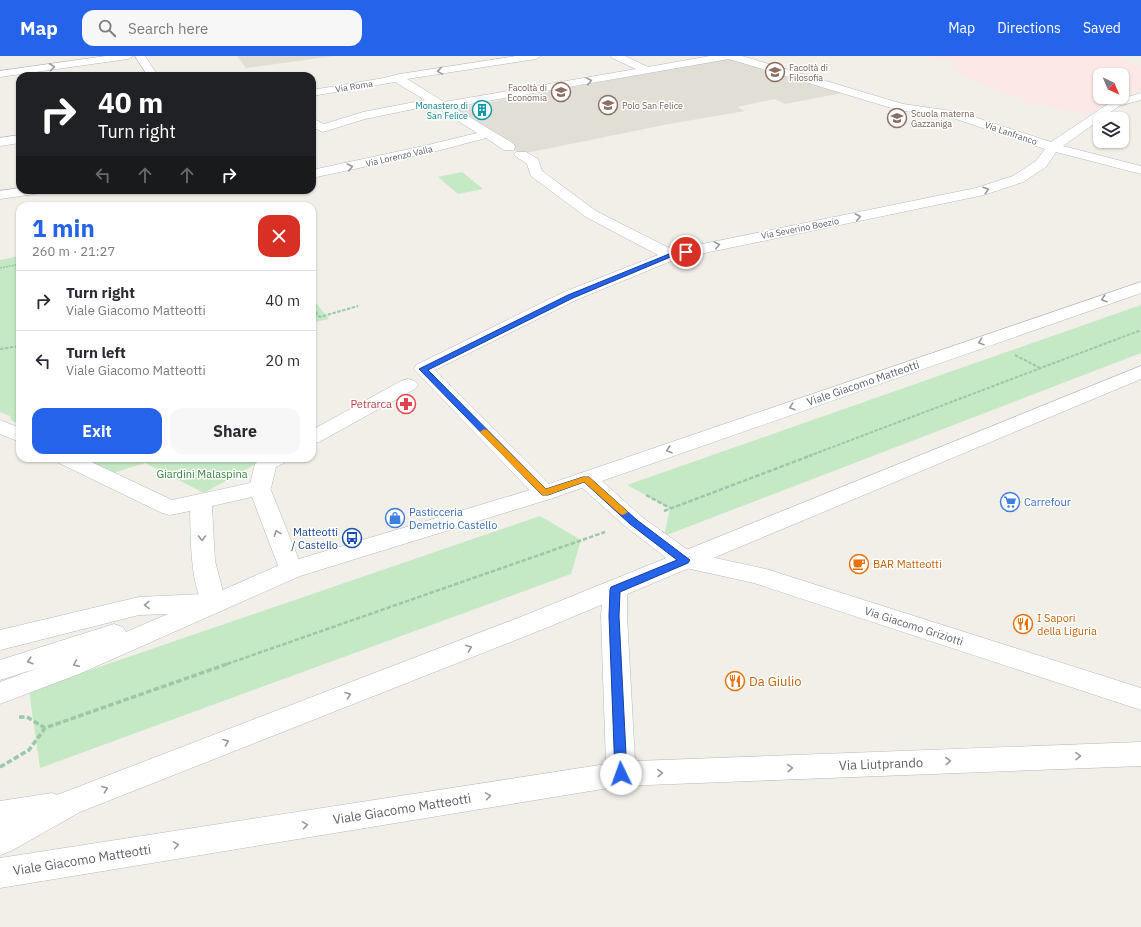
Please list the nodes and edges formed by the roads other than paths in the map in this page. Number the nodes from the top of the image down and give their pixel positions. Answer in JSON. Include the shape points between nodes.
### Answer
{"nodes":[{"id":1,"x":128,"y":56,"type":"edge"},
{"id":2,"x":140,"y":56,"type":"edge"},
{"id":3,"x":466,"y":56,"type":"edge"},
{"id":4,"x":536,"y":56,"type":"edge"},
{"id":5,"x":616,"y":56,"type":"edge"},
{"id":6,"x":730,"y":56,"type":"edge"},
{"id":7,"x":478,"y":65,"type":"junction"},
{"id":8,"x":807,"y":67,"type":"dead end"},
{"id":9,"x":647,"y":70,"type":"junction"},
{"id":10,"x":150,"y":72,"type":"edge"},
{"id":11,"x":0,"y":74,"type":"edge"},
{"id":12,"x":396,"y":78,"type":"junction"},
{"id":13,"x":316,"y":92,"type":"edge"},
{"id":14,"x":857,"y":93,"type":"junction"},
{"id":15,"x":1141,"y":96,"type":"edge"},
{"id":16,"x":437,"y":104,"type":"junction"},
{"id":17,"x":316,"y":124,"type":"edge"},
{"id":18,"x":486,"y":134,"type":"junction"},
{"id":19,"x":16,"y":140,"type":"edge"},
{"id":20,"x":0,"y":142,"type":"edge"},
{"id":21,"x":1053,"y":147,"type":"junction"},
{"id":22,"x":1141,"y":170,"type":"edge"},
{"id":23,"x":316,"y":173,"type":"edge"},
{"id":24,"x":16,"y":193,"type":"edge"},
{"id":25,"x":0,"y":196,"type":"edge"},
{"id":26,"x":671,"y":255,"type":"junction"},
{"id":27,"x":1141,"y":287,"type":"edge"},
{"id":28,"x":1141,"y":372,"type":"edge"},
{"id":29,"x":408,"y":385,"type":"dead end"},
{"id":30,"x":0,"y":426,"type":"edge"},
{"id":31,"x":16,"y":434,"type":"edge"},
{"id":32,"x":316,"y":436,"type":"edge"},
{"id":33,"x":74,"y":462,"type":"edge"},
{"id":34,"x":269,"y":462,"type":"edge"},
{"id":35,"x":586,"y":479,"type":"junction"},
{"id":36,"x":260,"y":488,"type":"junction"},
{"id":37,"x":545,"y":493,"type":"junction"},
{"id":38,"x":202,"y":502,"type":"junction"},
{"id":39,"x":685,"y":560,"type":"junction"},
{"id":40,"x":291,"y":570,"type":"junction"},
{"id":41,"x":615,"y":590,"type":"junction"},
{"id":42,"x":214,"y":603,"type":"junction"},
{"id":43,"x":0,"y":640,"type":"edge"},
{"id":44,"x":0,"y":670,"type":"edge"},
{"id":45,"x":0,"y":693,"type":"edge"},
{"id":46,"x":1141,"y":699,"type":"edge"},
{"id":47,"x":1141,"y":754,"type":"edge"},
{"id":48,"x":621,"y":774,"type":"junction"},
{"id":49,"x":69,"y":803,"type":"junction"},
{"id":50,"x":0,"y":814,"type":"edge"},
{"id":51,"x":0,"y":840,"type":"edge"},
{"id":52,"x":0,"y":873,"type":"edge"}],
"edges":[{"from":11,"to":1,"type":"street","one_way":true},
{"from":2,"to":10,"type":"street"},
{"from":3,"to":7,"type":"street"},
{"from":4,"to":7,"type":"street","name":"Via Roma"},
{"from":5,"to":9,"type":"street"},
{"from":6,"to":9,"type":"street"},
{"from":6,"to":14,"type":"street"},
{"from":7,"to":12,"type":"street","name":"Via Roma","one_way":true},
{"from":8,"to":14,"type":"street"},
{"from":16,"to":9,"type":"street","one_way":true},
{"from":12,"to":13,"type":"street","name":"Via Roma"},
{"from":12,"to":16,"type":"street"},
{"from":14,"to":21,"type":"street","name":"Via Lanfranco","via":[[902,107],[955,114]]},
{"from":15,"to":21,"type":"street","name":"Via Severino Boezio","via":[[1115,104]]},
{"from":16,"to":17,"type":"street","via":[[364,116],[323,128]]},
{"from":16,"to":18,"type":"street"},
{"from":23,"to":18,"type":"street","name":"Via Lorenzo Valla","one_way":true},
{"from":18,"to":26,"type":"street","via":[[533,162],[536,173],[592,214]]},
{"from":19,"to":20,"type":"street"},
{"from":21,"to":22,"type":"street","name":"Via Lanfranco"},
{"from":26,"to":21,"type":"street","name":"Via Severino Boezio","one_way":true,"via":[[979,192],[1018,180],[1041,164]]},
{"from":24,"to":25,"type":"street"},
{"from":26,"to":37,"type":"street","name":"Via Severino Boezio","via":[[570,296],[423,369]]},
{"from":27,"to":35,"type":"street","name":"Viale Giacomo Matteotti","one_way":true},
{"from":28,"to":39,"type":"street"},
{"from":29,"to":32,"type":"street"},
{"from":30,"to":31,"type":"street"},
{"from":33,"to":38,"type":"street","via":[[170,508]]},
{"from":34,"to":36,"type":"street","via":[[266,464]]},
{"from":35,"to":37,"type":"street","name":"Viale Giacomo Matteotti"},
{"from":35,"to":39,"type":"street","via":[[634,522]]},
{"from":36,"to":38,"type":"street"},
{"from":40,"to":36,"type":"street","one_way":true},
{"from":37,"to":40,"type":"street","name":"Viale Giacomo Matteotti"},
{"from":38,"to":42,"type":"street","one_way":true,"via":[[203,561]]},
{"from":39,"to":41,"type":"street"},
{"from":39,"to":46,"type":"street","name":"Via Giacomo Griziotti","via":[[757,575]]},
{"from":40,"to":42,"type":"street","name":"Viale Giacomo Matteotti"},
{"from":41,"to":48,"type":"street"},
{"from":49,"to":41,"type":"street","one_way":true},
{"from":42,"to":43,"type":"street","name":"Viale Giacomo Matteotti","one_way":true,"via":[[139,606]]},
{"from":42,"to":44,"type":"street","name":"Viale Giacomo Matteotti","one_way":true},
{"from":42,"to":45,"type":"street","name":"Viale Giacomo Matteotti","one_way":true,"via":[[70,667]]},
{"from":48,"to":47,"type":"street","name":"Via Liutprando","one_way":true},
{"from":52,"to":48,"type":"street","name":"Viale Giacomo Matteotti","one_way":true},
{"from":49,"to":50,"type":"street"},
{"from":49,"to":51,"type":"street"}]}
